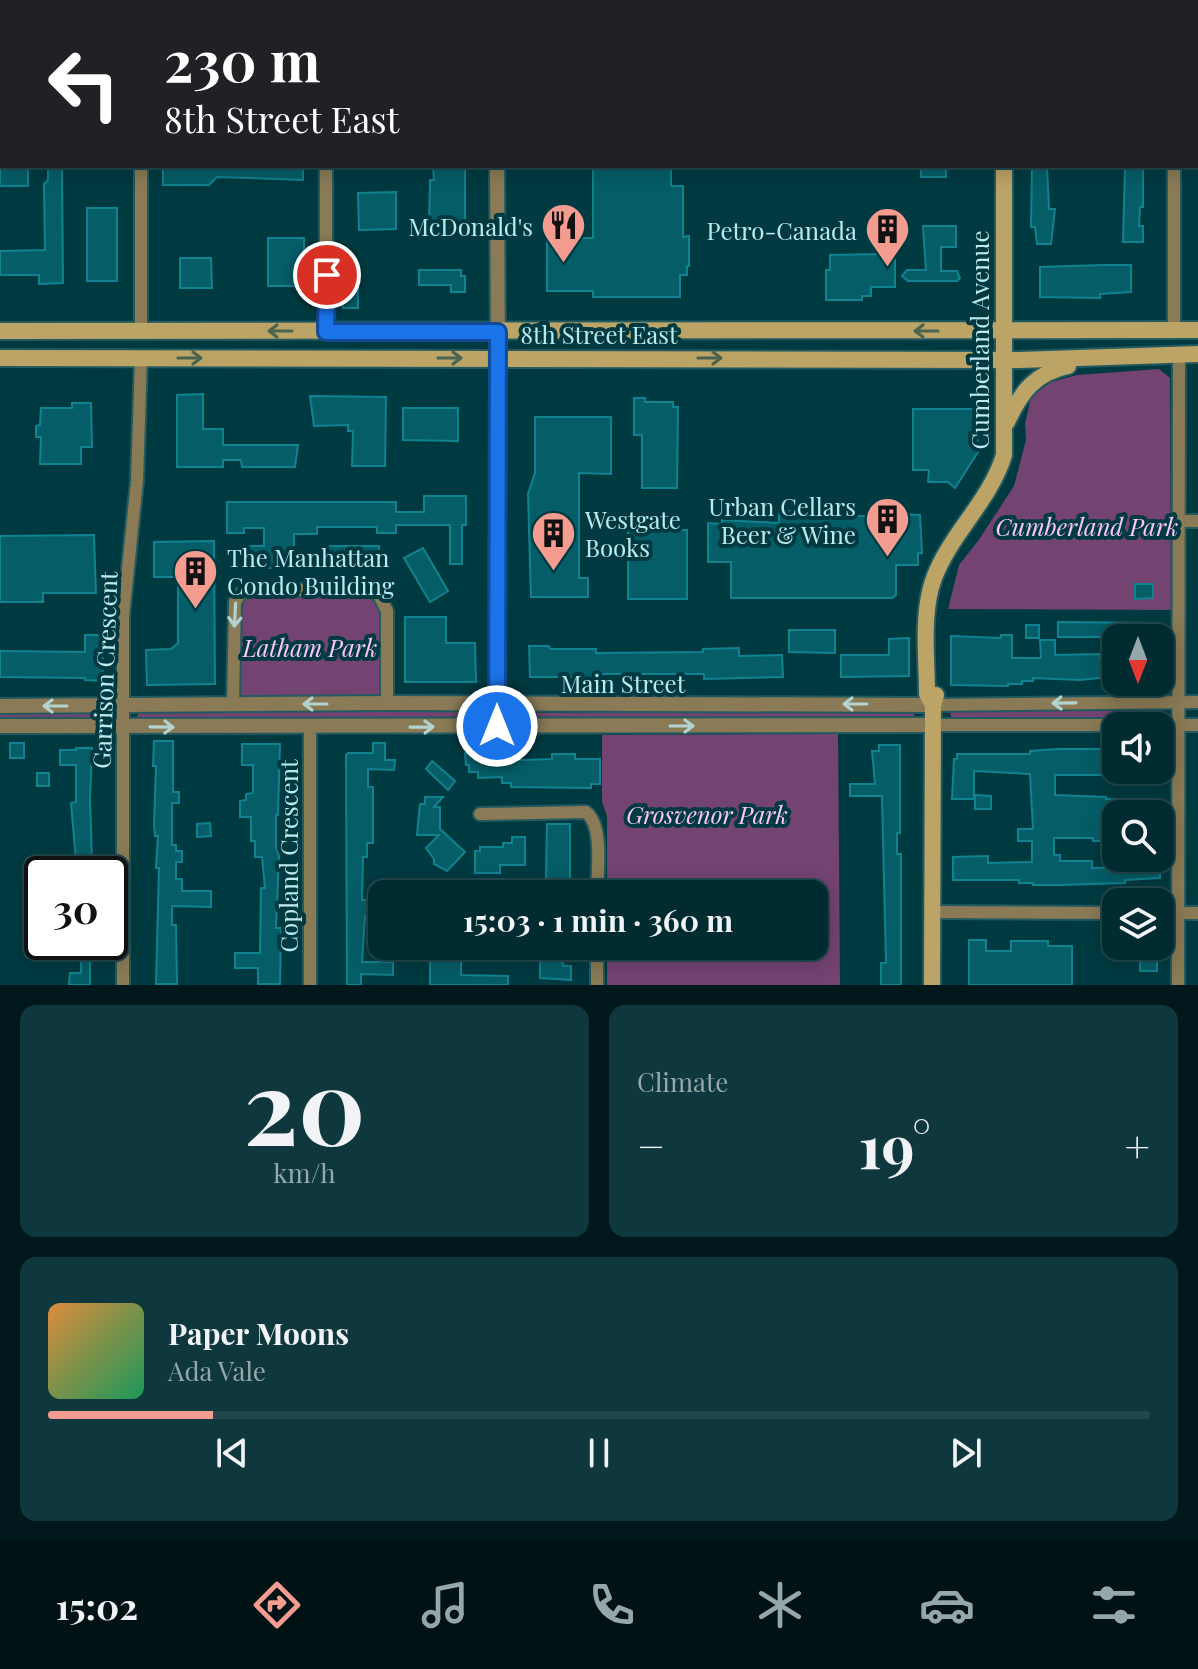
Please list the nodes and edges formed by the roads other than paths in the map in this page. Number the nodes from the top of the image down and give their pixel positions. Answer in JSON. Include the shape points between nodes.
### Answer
{"nodes":[{"id":1,"x":141,"y":168,"type":"edge"},
{"id":2,"x":326,"y":168,"type":"edge"},
{"id":3,"x":497,"y":168,"type":"edge"},
{"id":4,"x":1004,"y":168,"type":"edge"},
{"id":5,"x":1174,"y":168,"type":"edge"},
{"id":6,"x":1004,"y":330,"type":"junction"},
{"id":7,"x":1174,"y":330,"type":"junction"},
{"id":8,"x":1198,"y":330,"type":"edge"},
{"id":9,"x":0,"y":331,"type":"edge"},
{"id":10,"x":141,"y":331,"type":"junction"},
{"id":11,"x":326,"y":332,"type":"junction"},
{"id":12,"x":498,"y":332,"type":"junction"},
{"id":13,"x":700,"y":332,"type":"junction"},
{"id":14,"x":1198,"y":354,"type":"edge"},
{"id":15,"x":1179,"y":355,"type":"junction"},
{"id":16,"x":0,"y":358,"type":"edge"},
{"id":17,"x":56,"y":358,"type":"junction"},
{"id":18,"x":141,"y":358,"type":"junction"},
{"id":19,"x":498,"y":358,"type":"junction"},
{"id":20,"x":599,"y":358,"type":"junction"},
{"id":21,"x":1102,"y":359,"type":"junction"},
{"id":22,"x":1004,"y":360,"type":"junction"},
{"id":23,"x":1004,"y":428,"type":"junction"},
{"id":24,"x":1179,"y":521,"type":"junction"},
{"id":25,"x":1198,"y":521,"type":"edge"},
{"id":26,"x":1179,"y":702,"type":"junction"},
{"id":27,"x":1198,"y":702,"type":"edge"},
{"id":28,"x":387,"y":703,"type":"junction"},
{"id":29,"x":233,"y":705,"type":"junction"},
{"id":30,"x":497,"y":705,"type":"junction"},
{"id":31,"x":933,"y":705,"type":"junction"},
{"id":32,"x":0,"y":706,"type":"edge"},
{"id":33,"x":123,"y":706,"type":"junction"},
{"id":34,"x":933,"y":725,"type":"junction"},
{"id":35,"x":1179,"y":725,"type":"junction"},
{"id":36,"x":1198,"y":725,"type":"edge"},
{"id":37,"x":0,"y":726,"type":"edge"},
{"id":38,"x":123,"y":726,"type":"junction"},
{"id":39,"x":497,"y":726,"type":"junction"},
{"id":40,"x":310,"y":727,"type":"junction"},
{"id":41,"x":480,"y":814,"type":"dead end"},
{"id":42,"x":597,"y":880,"type":"edge"},
{"id":43,"x":932,"y":912,"type":"junction"},
{"id":44,"x":1102,"y":913,"type":"edge"},
{"id":45,"x":1174,"y":913,"type":"edge"},
{"id":46,"x":1179,"y":913,"type":"junction"},
{"id":47,"x":1198,"y":913,"type":"edge"},
{"id":48,"x":597,"y":960,"type":"edge"},
{"id":49,"x":123,"y":985,"type":"edge"},
{"id":50,"x":310,"y":985,"type":"edge"},
{"id":51,"x":597,"y":985,"type":"edge"},
{"id":52,"x":932,"y":985,"type":"edge"},
{"id":53,"x":1178,"y":985,"type":"edge"}],
"edges":[{"from":1,"to":10,"type":"street"},
{"from":2,"to":11,"type":"street"},
{"from":3,"to":12,"type":"street"},
{"from":4,"to":6,"type":"main road","name":"Cumberland Avenue"},
{"from":5,"to":7,"type":"street"},
{"from":6,"to":7,"type":"main road","name":"8th Street East"},
{"from":6,"to":13,"type":"main road","name":"8th Street East","one_way":true},
{"from":6,"to":22,"type":"main road","name":"Cumberland Avenue"},
{"from":7,"to":8,"type":"main road","name":"8th Street East"},
{"from":9,"to":10,"type":"main road","name":"8th Street East"},
{"from":11,"to":10,"type":"main road","name":"8th Street East","one_way":true},
{"from":10,"to":17,"type":"main road","via":[[139,344],[130,348]]},
{"from":11,"to":12,"type":"main road","name":"8th Street East"},
{"from":12,"to":13,"type":"main road","name":"8th Street East"},
{"from":12,"to":19,"type":"street"},
{"from":13,"to":20,"type":"main road","via":[[675,348]]},
{"from":14,"to":15,"type":"main road","name":"8th Street East"},
{"from":15,"to":21,"type":"main road","name":"8th Street East"},
{"from":15,"to":24,"type":"street"},
{"from":16,"to":17,"type":"main road","name":"8th Street East"},
{"from":17,"to":18,"type":"main road","name":"8th Street East"},
{"from":18,"to":19,"type":"main road","name":"8th Street East","one_way":true},
{"from":18,"to":33,"type":"street","name":"Garrison Crescent","via":[[137,481],[123,617]]},
{"from":19,"to":20,"type":"main road","name":"8th Street East"},
{"from":19,"to":30,"type":"street"},
{"from":20,"to":22,"type":"main road","name":"8th Street East","one_way":true},
{"from":21,"to":22,"type":"main road","name":"8th Street East"},
{"from":21,"to":23,"type":"main road","via":[[1035,378]]},
{"from":22,"to":23,"type":"main road","name":"Cumberland Avenue"},
{"from":23,"to":31,"type":"main road","name":"Cumberland Avenue","via":[[997,478],[952,547],[938,615]]},
{"from":24,"to":25,"type":"street"},
{"from":24,"to":26,"type":"street"},
{"from":26,"to":27,"type":"street","name":"Main Street"},
{"from":26,"to":31,"type":"street","name":"Main Street","one_way":true},
{"from":26,"to":35,"type":"street"},
{"from":28,"to":29,"type":"street","name":"Main Street","one_way":true},
{"from":28,"to":29,"type":"street","one_way":true,"via":[[387,611],[379,595],[369,590],[249,590],[235,602]]},
{"from":28,"to":30,"type":"street","name":"Main Street"},
{"from":29,"to":33,"type":"street","name":"Main Street"},
{"from":31,"to":30,"type":"street","name":"Main Street","one_way":true},
{"from":30,"to":39,"type":"street"},
{"from":31,"to":34,"type":"main road"},
{"from":33,"to":32,"type":"street","name":"Main Street","one_way":true},
{"from":33,"to":38,"type":"street","name":"Garrison Crescent"},
{"from":34,"to":35,"type":"street","name":"Main Street"},
{"from":39,"to":34,"type":"street","name":"Main Street","one_way":true},
{"from":34,"to":43,"type":"main road"},
{"from":35,"to":36,"type":"street","name":"Main Street"},
{"from":35,"to":46,"type":"street"},
{"from":37,"to":38,"type":"street","name":"Main Street"},
{"from":38,"to":40,"type":"street","name":"Main Street","one_way":true},
{"from":38,"to":49,"type":"street","name":"Garrison Crescent"},
{"from":40,"to":39,"type":"street","name":"Main Street","one_way":true},
{"from":40,"to":50,"type":"street","name":"Copland Crescent"},
{"from":41,"to":42,"type":"street","via":[[586,812],[597,831]]},
{"from":43,"to":44,"type":"street"},
{"from":43,"to":52,"type":"main road"},
{"from":45,"to":46,"type":"street"},
{"from":46,"to":47,"type":"street"},
{"from":46,"to":53,"type":"street"},
{"from":48,"to":51,"type":"street"}]}
